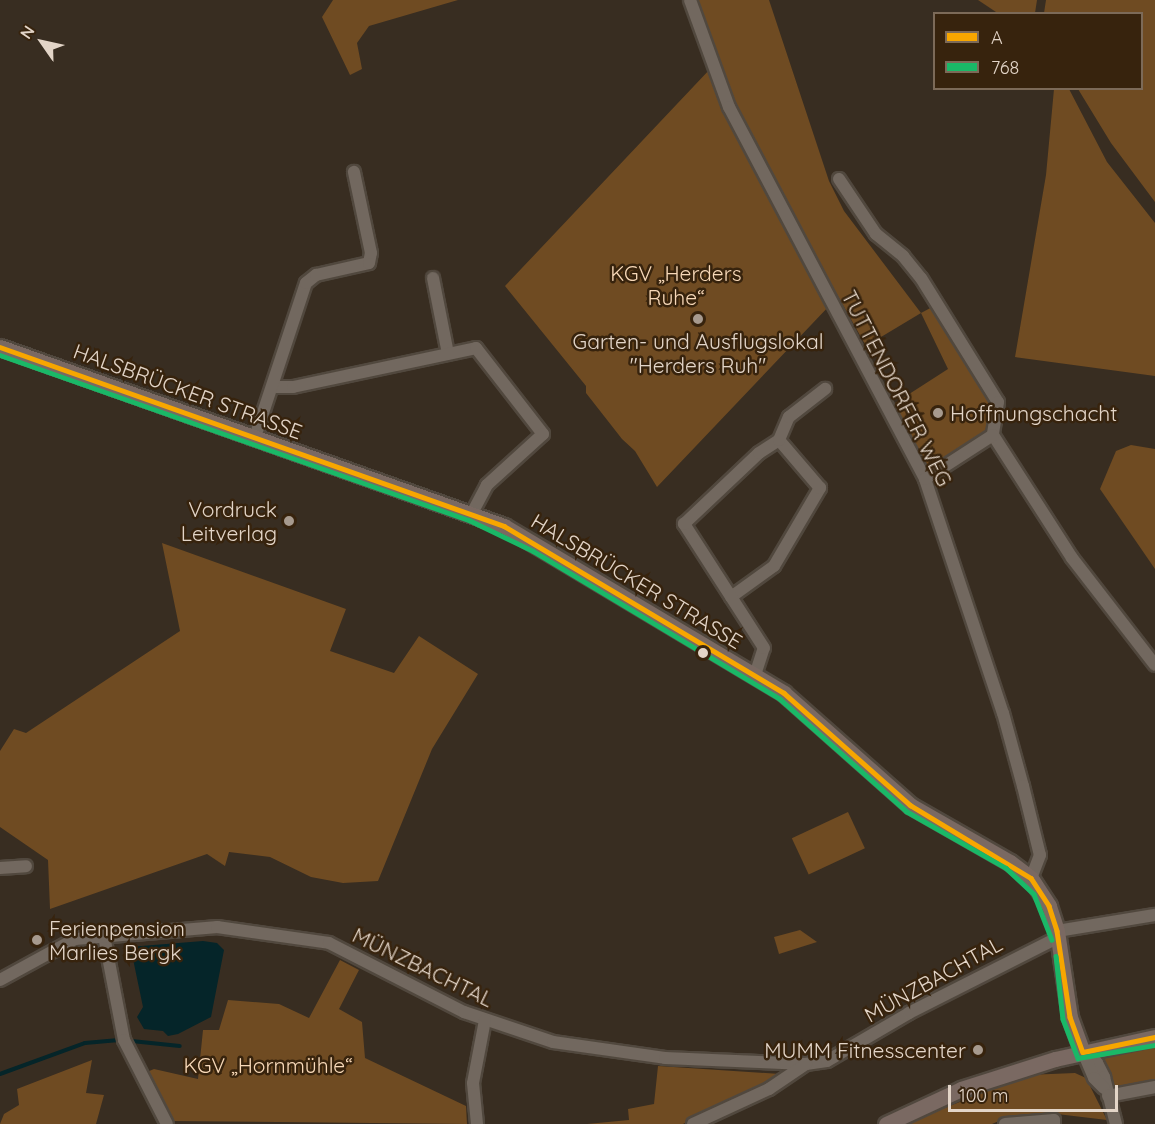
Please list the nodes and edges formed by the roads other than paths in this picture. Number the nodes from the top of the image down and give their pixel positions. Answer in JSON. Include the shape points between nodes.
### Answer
{"nodes":[{"id":1,"x":690,"y":0,"type":"edge"},
{"id":2,"x":354,"y":172,"type":"dead end"},
{"id":3,"x":839,"y":179,"type":"dead end"},
{"id":4,"x":433,"y":278,"type":"dead end"},
{"id":5,"x":0,"y":347,"type":"edge"},
{"id":6,"x":448,"y":354,"type":"junction"},
{"id":7,"x":273,"y":387,"type":"junction"},
{"id":8,"x":825,"y":389,"type":"dead end"},
{"id":9,"x":993,"y":435,"type":"junction"},
{"id":10,"x":255,"y":437,"type":"junction"},
{"id":11,"x":778,"y":440,"type":"junction"},
{"id":12,"x":925,"y":479,"type":"junction"},
{"id":13,"x":472,"y":513,"type":"junction"},
{"id":14,"x":731,"y":597,"type":"junction"},
{"id":15,"x":1155,"y":664,"type":"edge"},
{"id":16,"x":755,"y":675,"type":"junction"},
{"id":17,"x":26,"y":866,"type":"dead end"},
{"id":18,"x":0,"y":868,"type":"edge"},
{"id":19,"x":1031,"y":878,"type":"junction"},
{"id":20,"x":1155,"y":915,"type":"edge"},
{"id":21,"x":1058,"y":934,"type":"junction"},
{"id":22,"x":104,"y":936,"type":"junction"},
{"id":23,"x":0,"y":980,"type":"edge"},
{"id":24,"x":485,"y":1020,"type":"junction"},
{"id":25,"x":1155,"y":1037,"type":"edge"},
{"id":26,"x":1083,"y":1052,"type":"junction"},
{"id":27,"x":806,"y":1065,"type":"junction"},
{"id":28,"x":1155,"y":1087,"type":"edge"},
{"id":29,"x":1106,"y":1092,"type":"junction"},
{"id":30,"x":1054,"y":1122,"type":"edge"},
{"id":31,"x":167,"y":1124,"type":"edge"},
{"id":32,"x":477,"y":1124,"type":"edge"},
{"id":33,"x":693,"y":1124,"type":"edge"},
{"id":34,"x":886,"y":1124,"type":"edge"},
{"id":35,"x":1005,"y":1124,"type":"edge"},
{"id":36,"x":1116,"y":1124,"type":"edge"}],
"edges":[{"from":1,"to":12,"type":"street","name":"TUTTENDORFER WEG","via":[[729,107]]},
{"from":2,"to":7,"type":"street","via":[[371,253],[369,263],[316,276],[306,283]]},
{"from":3,"to":9,"type":"street","via":[[876,234],[903,256],[921,278],[998,402]]},
{"from":4,"to":6,"type":"street"},
{"from":5,"to":10,"type":"main road","name":"HALSBRÜCKER STRASSE"},
{"from":6,"to":7,"type":"street","via":[[293,387]]},
{"from":6,"to":13,"type":"street","via":[[476,348],[543,434],[487,485]]},
{"from":7,"to":10,"type":"street"},
{"from":8,"to":11,"type":"street","via":[[789,417]]},
{"from":9,"to":12,"type":"street"},
{"from":9,"to":15,"type":"street","via":[[1072,558]]},
{"from":10,"to":13,"type":"main road","name":"HALSBRÜCKER STRASSE"},
{"from":11,"to":14,"type":"street","via":[[820,488],[774,566]]},
{"from":11,"to":14,"type":"street","via":[[684,524]]},
{"from":12,"to":19,"type":"street","name":"TUTTENDORFER WEG","via":[[1003,713],[1020,776],[1040,855]]},
{"from":13,"to":16,"type":"main road","name":"HALSBRÜCKER STRASSE","via":[[575,565]]},
{"from":14,"to":16,"type":"street","via":[[764,648]]},
{"from":16,"to":19,"type":"main road","name":"HALSBRÜCKER STRASSE","via":[[794,700],[910,805]]},
{"from":17,"to":18,"type":"street"},
{"from":19,"to":21,"type":"main road","name":"HALSBRÜCKER STRASSE","via":[[1048,906]]},
{"from":20,"to":21,"type":"street","name":"MÜNZBACHTAL"},
{"from":21,"to":26,"type":"main road","name":"HALSBRÜCKER STRASSE","via":[[1070,1017]]},
{"from":21,"to":27,"type":"street","name":"MÜNZBACHTAL","via":[[827,1061]]},
{"from":22,"to":23,"type":"street","name":"MÜNZBACHTAL","via":[[65,943]]},
{"from":22,"to":24,"type":"street","name":"MÜNZBACHTAL","via":[[204,927],[318,940]]},
{"from":22,"to":31,"type":"street","via":[[122,1032]]},
{"from":24,"to":27,"type":"street","name":"MÜNZBACHTAL","via":[[553,1042],[613,1053]]},
{"from":24,"to":32,"type":"street","via":[[473,1083]]},
{"from":25,"to":26,"type":"main road"},
{"from":26,"to":29,"type":"street","via":[[1097,1063]]},
{"from":26,"to":34,"type":"main road","via":[[961,1089]]},
{"from":27,"to":33,"type":"street","via":[[769,1089]]},
{"from":28,"to":29,"type":"street"},
{"from":29,"to":36,"type":"street"},
{"from":30,"to":35,"type":"street"}]}
